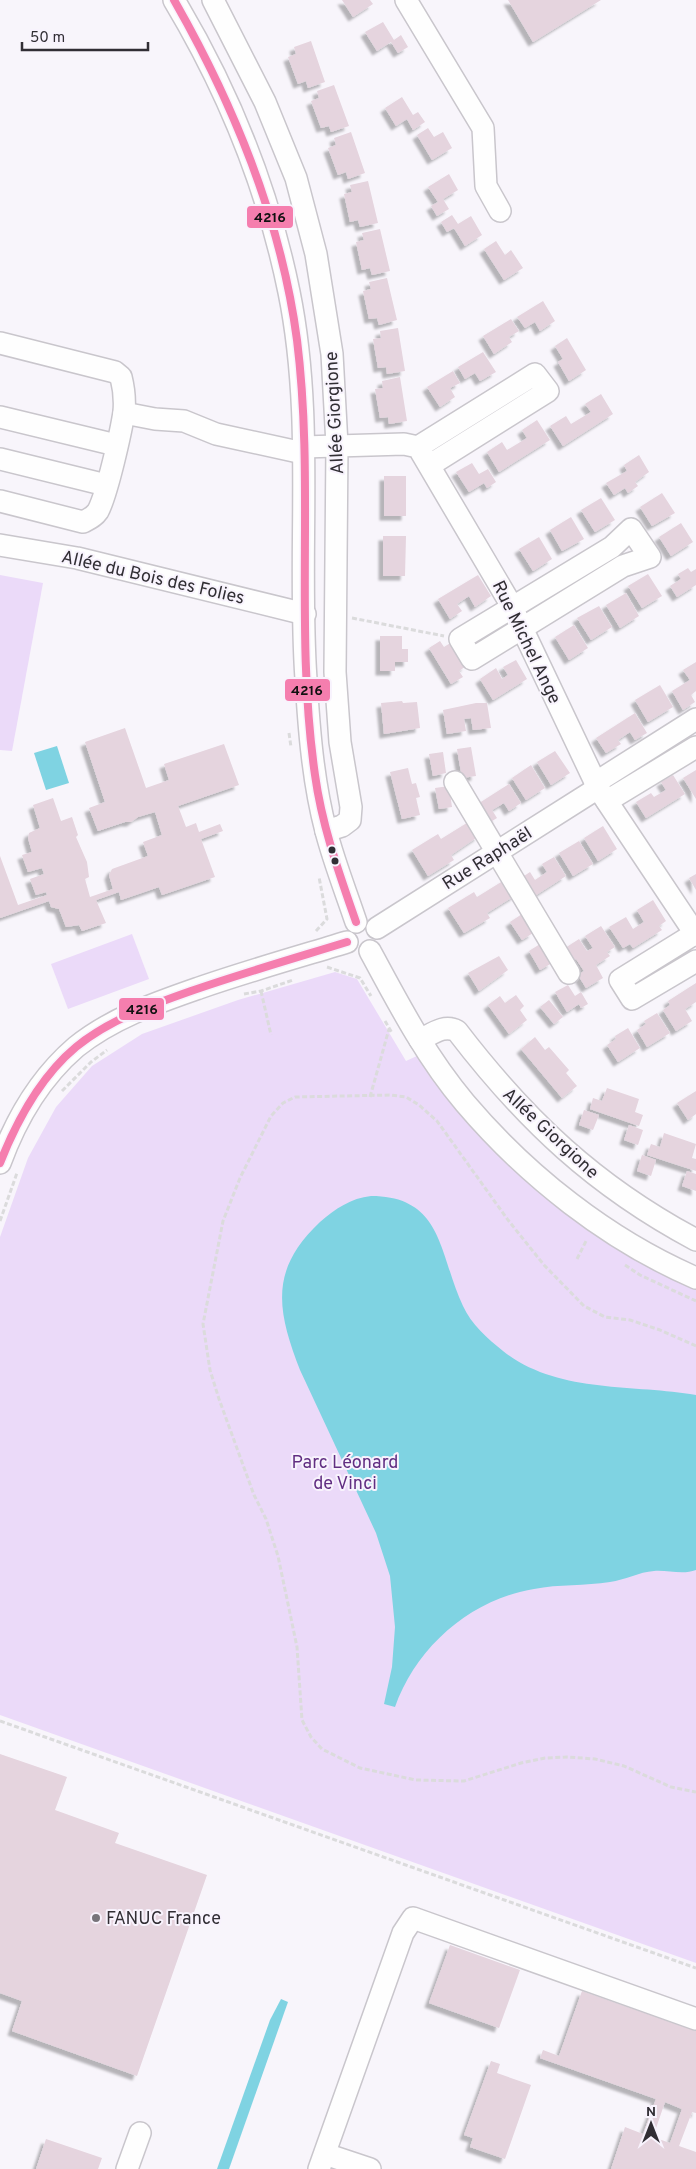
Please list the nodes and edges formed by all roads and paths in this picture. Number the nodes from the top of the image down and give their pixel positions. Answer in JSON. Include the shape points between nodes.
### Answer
{"nodes":[{"id":1,"x":174,"y":0,"type":"edge"},
{"id":2,"x":213,"y":0,"type":"edge"},
{"id":3,"x":406,"y":0,"type":"edge"},
{"id":4,"x":500,"y":212,"type":"dead end"},
{"id":5,"x":0,"y":344,"type":"edge"},
{"id":6,"x":124,"y":413,"type":"junction"},
{"id":7,"x":0,"y":417,"type":"edge"},
{"id":8,"x":116,"y":445,"type":"junction"},
{"id":9,"x":337,"y":445,"type":"junction"},
{"id":10,"x":418,"y":447,"type":"junction"},
{"id":11,"x":303,"y":450,"type":"junction"},
{"id":12,"x":0,"y":459,"type":"edge"},
{"id":13,"x":430,"y":465,"type":"junction"},
{"id":14,"x":106,"y":485,"type":"junction"},
{"id":15,"x":0,"y":501,"type":"edge"},
{"id":16,"x":0,"y":545,"type":"edge"},
{"id":17,"x":512,"y":607,"type":"junction"},
{"id":18,"x":305,"y":614,"type":"junction"},
{"id":19,"x":336,"y":615,"type":"junction"},
{"id":20,"x":523,"y":629,"type":"junction"},
{"id":21,"x":460,"y":639,"type":"junction"},
{"id":22,"x":696,"y":718,"type":"edge"},
{"id":23,"x":696,"y":747,"type":"edge"},
{"id":24,"x":455,"y":782,"type":"dead end"},
{"id":25,"x":600,"y":791,"type":"junction"},
{"id":26,"x":326,"y":831,"type":"junction"},
{"id":27,"x":496,"y":852,"type":"junction"},
{"id":28,"x":356,"y":922,"type":"junction"},
{"id":29,"x":377,"y":928,"type":"junction"},
{"id":30,"x":696,"y":934,"type":"edge"},
{"id":31,"x":347,"y":942,"type":"junction"},
{"id":32,"x":370,"y":951,"type":"junction"},
{"id":33,"x":696,"y":961,"type":"edge"},
{"id":34,"x":569,"y":973,"type":"dead end"},
{"id":35,"x":298,"y":978,"type":"dead end"},
{"id":36,"x":261,"y":991,"type":"junction"},
{"id":37,"x":239,"y":995,"type":"dead end"},
{"id":38,"x":389,"y":1029,"type":"dead end"},
{"id":39,"x":271,"y":1035,"type":"dead end"},
{"id":40,"x":420,"y":1040,"type":"junction"},
{"id":41,"x":113,"y":1046,"type":"dead end"},
{"id":42,"x":59,"y":1095,"type":"dead end"},
{"id":43,"x":370,"y":1097,"type":"junction"},
{"id":44,"x":9,"y":1167,"type":"edge"},
{"id":45,"x":0,"y":1221,"type":"edge"},
{"id":46,"x":587,"y":1239,"type":"dead end"},
{"id":47,"x":696,"y":1240,"type":"edge"},
{"id":48,"x":577,"y":1259,"type":"dead end"},
{"id":49,"x":696,"y":1278,"type":"edge"},
{"id":50,"x":696,"y":1346,"type":"edge"},
{"id":51,"x":0,"y":1721,"type":"edge"},
{"id":52,"x":696,"y":1792,"type":"edge"},
{"id":53,"x":696,"y":1968,"type":"edge"},
{"id":54,"x":696,"y":2019,"type":"edge"},
{"id":55,"x":140,"y":2133,"type":"dead end"},
{"id":56,"x":322,"y":2161,"type":"edge"},
{"id":57,"x":127,"y":2169,"type":"edge"},
{"id":58,"x":370,"y":2169,"type":"edge"}],
"edges":[{"from":1,"to":11,"type":"street","via":[[197,38],[238,125],[269,213],[289,293],[298,364]]},
{"from":2,"to":9,"type":"street","name":"Allée Giorgione","via":[[265,102],[296,178],[316,254],[331,345]]},
{"from":3,"to":4,"type":"street","via":[[483,128],[486,186]]},
{"from":5,"to":6,"type":"street","via":[[115,372],[123,385]]},
{"from":6,"to":8,"type":"street"},
{"from":6,"to":11,"type":"street","via":[[184,421],[216,434]]},
{"from":7,"to":8,"type":"street"},
{"from":8,"to":14,"type":"street"},
{"from":9,"to":10,"type":"street","via":[[404,444]]},
{"from":9,"to":11,"type":"street"},
{"from":9,"to":19,"type":"street","name":"Allée Giorgione"},
{"from":10,"to":13,"type":"street","name":"Rue Michel Ange"},
{"from":10,"to":13,"type":"street","via":[[535,374],[548,391]]},
{"from":11,"to":18,"type":"street"},
{"from":12,"to":14,"type":"street"},
{"from":13,"to":17,"type":"street","name":"Rue Michel Ange"},
{"from":14,"to":15,"type":"street","via":[[98,510],[92,518],[82,522]]},
{"from":16,"to":18,"type":"street","name":"Allée du Bois des Folies","via":[[77,558]]},
{"from":17,"to":20,"type":"street","name":"Rue Michel Ange"},
{"from":17,"to":20,"type":"street","via":[[612,547],[631,529],[650,557],[623,566]]},
{"from":17,"to":21,"type":"street"},
{"from":18,"to":26,"type":"street","via":[[306,677],[315,780]]},
{"from":19,"to":21,"type":"path"},
{"from":19,"to":26,"type":"street","name":"Allée Giorgione","via":[[335,672],[340,742],[351,807],[350,820]]},
{"from":20,"to":21,"type":"street","via":[[472,659]]},
{"from":20,"to":25,"type":"street","name":"Rue Michel Ange"},
{"from":22,"to":25,"type":"street","name":"Rue Raphaël"},
{"from":23,"to":25,"type":"street","name":"Rue Raphaël"},
{"from":24,"to":27,"type":"street"},
{"from":25,"to":27,"type":"street","name":"Rue Raphaël"},
{"from":25,"to":30,"type":"street","name":"Rue Michel Ange"},
{"from":26,"to":28,"type":"street"},
{"from":27,"to":29,"type":"street","name":"Rue Raphaël"},
{"from":27,"to":34,"type":"street"},
{"from":28,"to":29,"type":"street","via":[[366,921]]},
{"from":28,"to":31,"type":"street","via":[[347,931]]},
{"from":29,"to":32,"type":"street","via":[[378,942]]},
{"from":30,"to":33,"type":"street","via":[[620,980],[632,1000]]},
{"from":31,"to":32,"type":"street","via":[[358,952]]},
{"from":31,"to":44,"type":"street","via":[[163,1001],[100,1030],[76,1047],[34,1092],[19,1118]]},
{"from":32,"to":40,"type":"street"},
{"from":35,"to":36,"type":"path"},
{"from":36,"to":37,"type":"path"},
{"from":36,"to":39,"type":"path"},
{"from":38,"to":43,"type":"path"},
{"from":40,"to":47,"type":"street","name":"Allée Giorgione","via":[[443,1028],[457,1031],[508,1096],[576,1161],[646,1212]]},
{"from":40,"to":49,"type":"street","via":[[464,1102],[524,1166],[602,1226]]},
{"from":41,"to":42,"type":"path","via":[[91,1062]]},
{"from":43,"to":50,"type":"path","via":[[406,1097],[437,1121],[508,1220],[544,1265],[584,1306],[605,1317],[630,1320]]},
{"from":43,"to":52,"type":"path","via":[[295,1097],[283,1103],[271,1116],[223,1221],[204,1311],[204,1342],[210,1370],[278,1556],[297,1647],[302,1720],[322,1749],[339,1759],[360,1768],[416,1780],[464,1781],[521,1763],[568,1757],[624,1766],[671,1787]]},
{"from":44,"to":45,"type":"path"},
{"from":46,"to":48,"type":"path"},
{"from":51,"to":53,"type":"path"},
{"from":54,"to":56,"type":"street","via":[[412,1918]]},
{"from":55,"to":57,"type":"street"},
{"from":56,"to":58,"type":"street"}]}
